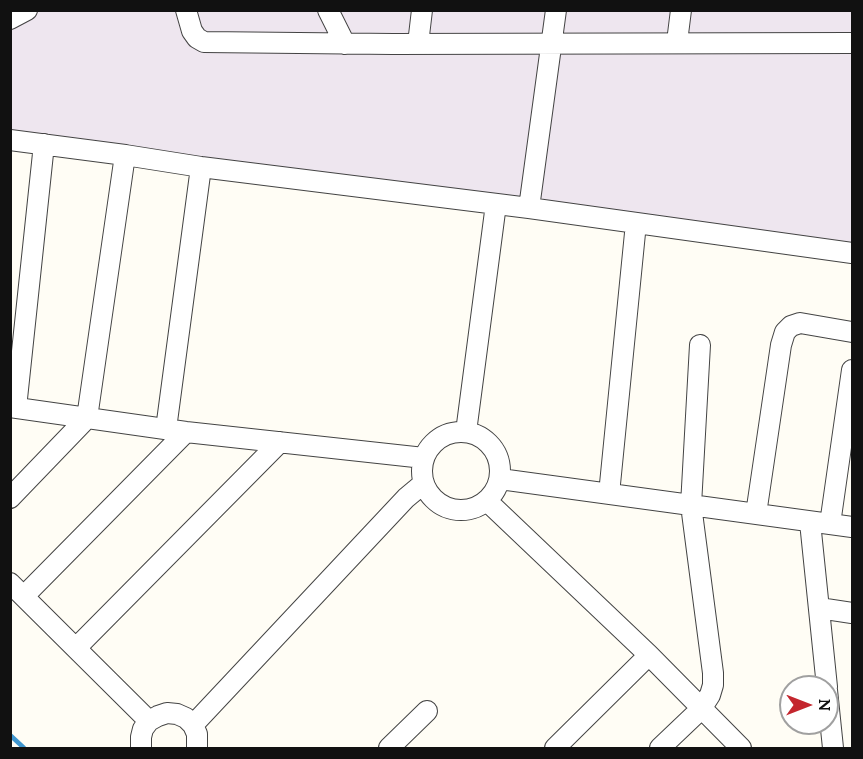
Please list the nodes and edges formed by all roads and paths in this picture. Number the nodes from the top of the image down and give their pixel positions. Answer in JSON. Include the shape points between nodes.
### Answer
{"nodes":[{"id":1,"x":27,"y":10,"type":"edge"},
{"id":2,"x":186,"y":10,"type":"edge"},
{"id":3,"x":328,"y":10,"type":"edge"},
{"id":4,"x":422,"y":10,"type":"edge"},
{"id":5,"x":556,"y":10,"type":"edge"},
{"id":6,"x":681,"y":10,"type":"edge"},
{"id":7,"x":10,"y":20,"type":"edge"},
{"id":8,"x":677,"y":42,"type":"junction"},
{"id":9,"x":852,"y":43,"type":"edge"},
{"id":10,"x":345,"y":44,"type":"junction"},
{"id":11,"x":418,"y":44,"type":"junction"},
{"id":12,"x":552,"y":44,"type":"junction"},
{"id":13,"x":10,"y":140,"type":"edge"},
{"id":14,"x":44,"y":144,"type":"junction"},
{"id":15,"x":125,"y":155,"type":"junction"},
{"id":16,"x":201,"y":167,"type":"junction"},
{"id":17,"x":496,"y":204,"type":"junction"},
{"id":18,"x":529,"y":208,"type":"junction"},
{"id":19,"x":636,"y":223,"type":"junction"},
{"id":20,"x":852,"y":253,"type":"edge"},
{"id":21,"x":852,"y":332,"type":"edge"},
{"id":22,"x":699,"y":345,"type":"dead end"},
{"id":23,"x":852,"y":370,"type":"edge"},
{"id":24,"x":13,"y":407,"type":"edge"},
{"id":25,"x":87,"y":418,"type":"junction"},
{"id":26,"x":166,"y":429,"type":"junction"},
{"id":27,"x":186,"y":432,"type":"junction"},
{"id":28,"x":466,"y":432,"type":"junction"},
{"id":29,"x":280,"y":442,"type":"junction"},
{"id":30,"x":424,"y":458,"type":"junction"},
{"id":31,"x":500,"y":479,"type":"junction"},
{"id":32,"x":424,"y":483,"type":"junction"},
{"id":33,"x":609,"y":494,"type":"junction"},
{"id":34,"x":10,"y":498,"type":"edge"},
{"id":35,"x":487,"y":501,"type":"junction"},
{"id":36,"x":691,"y":505,"type":"junction"},
{"id":37,"x":756,"y":514,"type":"junction"},
{"id":38,"x":810,"y":522,"type":"junction"},
{"id":39,"x":830,"y":524,"type":"junction"},
{"id":40,"x":852,"y":527,"type":"edge"},
{"id":41,"x":17,"y":590,"type":"edge"},
{"id":42,"x":819,"y":608,"type":"junction"},
{"id":43,"x":852,"y":613,"type":"edge"},
{"id":44,"x":76,"y":648,"type":"junction"},
{"id":45,"x":649,"y":656,"type":"junction"},
{"id":46,"x":826,"y":675,"type":"edge"},
{"id":47,"x":701,"y":709,"type":"junction"},
{"id":48,"x":427,"y":711,"type":"dead end"},
{"id":49,"x":149,"y":721,"type":"junction"},
{"id":50,"x":193,"y":725,"type":"junction"},
{"id":51,"x":141,"y":748,"type":"edge"},
{"id":52,"x":197,"y":748,"type":"edge"},
{"id":53,"x":389,"y":748,"type":"edge"},
{"id":54,"x":555,"y":748,"type":"edge"},
{"id":55,"x":660,"y":748,"type":"edge"},
{"id":56,"x":741,"y":748,"type":"edge"}],
"edges":[{"from":1,"to":7,"type":"street"},
{"from":2,"to":10,"type":"street","via":[[192,31],[204,42]]},
{"from":3,"to":10,"type":"street"},
{"from":4,"to":11,"type":"street"},
{"from":5,"to":12,"type":"street"},
{"from":6,"to":8,"type":"street"},
{"from":8,"to":9,"type":"street"},
{"from":8,"to":12,"type":"street"},
{"from":10,"to":11,"type":"street"},
{"from":11,"to":12,"type":"street"},
{"from":12,"to":18,"type":"street"},
{"from":13,"to":14,"type":"street"},
{"from":14,"to":15,"type":"street"},
{"from":14,"to":24,"type":"street"},
{"from":15,"to":16,"type":"street"},
{"from":15,"to":25,"type":"street"},
{"from":16,"to":17,"type":"street"},
{"from":16,"to":26,"type":"street"},
{"from":17,"to":18,"type":"street"},
{"from":17,"to":28,"type":"street"},
{"from":18,"to":19,"type":"street"},
{"from":19,"to":20,"type":"street"},
{"from":19,"to":33,"type":"street"},
{"from":21,"to":37,"type":"street","via":[[800,323],[785,332]]},
{"from":22,"to":36,"type":"street"},
{"from":23,"to":39,"type":"street"},
{"from":24,"to":25,"type":"street"},
{"from":25,"to":26,"type":"street"},
{"from":25,"to":34,"type":"street"},
{"from":26,"to":27,"type":"street"},
{"from":27,"to":29,"type":"street"},
{"from":27,"to":41,"type":"street"},
{"from":28,"to":30,"type":"street","via":[[453,432],[441,438]]},
{"from":28,"to":31,"type":"street","via":[[489,443],[500,466]]},
{"from":29,"to":30,"type":"street"},
{"from":29,"to":44,"type":"street"},
{"from":30,"to":32,"type":"street"},
{"from":31,"to":33,"type":"street"},
{"from":31,"to":35,"type":"street"},
{"from":32,"to":35,"type":"street","via":[[439,504],[451,509],[476,508]]},
{"from":32,"to":50,"type":"street"},
{"from":33,"to":36,"type":"street"},
{"from":35,"to":45,"type":"street"},
{"from":36,"to":37,"type":"street"},
{"from":36,"to":47,"type":"street","via":[[713,673],[710,695]]},
{"from":37,"to":38,"type":"street"},
{"from":38,"to":39,"type":"street"},
{"from":38,"to":42,"type":"street"},
{"from":39,"to":40,"type":"street"},
{"from":41,"to":44,"type":"street"},
{"from":42,"to":43,"type":"street"},
{"from":42,"to":46,"type":"street"},
{"from":44,"to":49,"type":"street"},
{"from":45,"to":47,"type":"street"},
{"from":45,"to":54,"type":"street"},
{"from":47,"to":55,"type":"street"},
{"from":47,"to":56,"type":"street"},
{"from":48,"to":53,"type":"street"},
{"from":49,"to":50,"type":"street","via":[[167,713],[186,718]]},
{"from":49,"to":51,"type":"street","via":[[143,729]]},
{"from":50,"to":52,"type":"street"}]}
